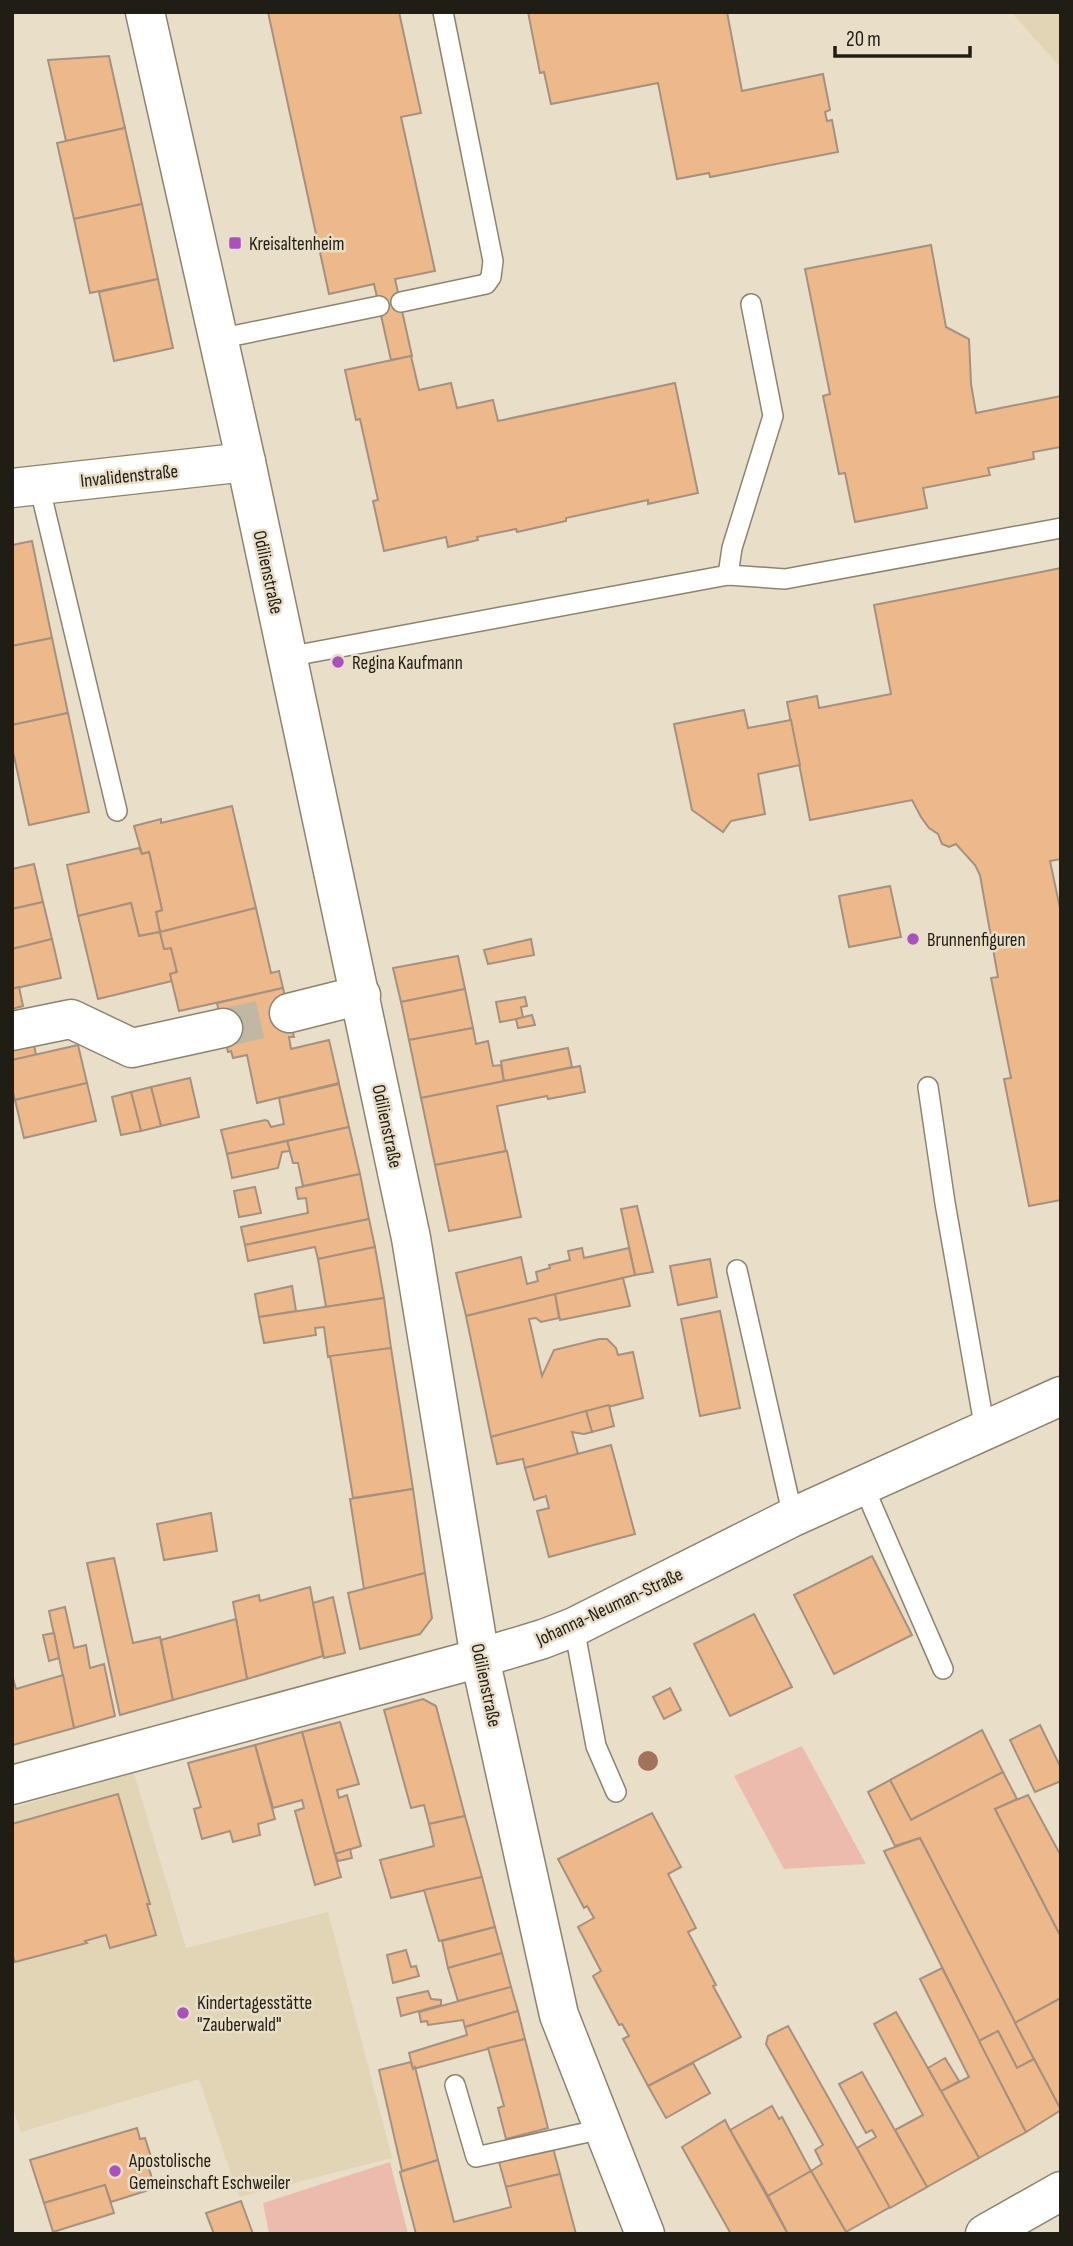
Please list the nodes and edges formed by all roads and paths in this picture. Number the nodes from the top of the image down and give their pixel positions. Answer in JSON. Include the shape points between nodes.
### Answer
{"nodes":[{"id":1,"x":145,"y":12,"type":"edge"},
{"id":2,"x":443,"y":12,"type":"edge"},
{"id":3,"x":401,"y":302,"type":"dead end"},
{"id":4,"x":751,"y":304,"type":"dead end"},
{"id":5,"x":379,"y":306,"type":"dead end"},
{"id":6,"x":218,"y":339,"type":"junction"},
{"id":7,"x":246,"y":462,"type":"junction"},
{"id":8,"x":25,"y":487,"type":"edge"},
{"id":9,"x":1061,"y":527,"type":"edge"},
{"id":10,"x":728,"y":575,"type":"junction"},
{"id":11,"x":287,"y":657,"type":"junction"},
{"id":12,"x":117,"y":811,"type":"dead end"},
{"id":13,"x":361,"y":995,"type":"junction"},
{"id":14,"x":289,"y":1013,"type":"tunnel mouth"},
{"id":15,"x":223,"y":1028,"type":"tunnel mouth"},
{"id":16,"x":12,"y":1031,"type":"edge"},
{"id":17,"x":928,"y":1087,"type":"dead end"},
{"id":18,"x":737,"y":1270,"type":"dead end"},
{"id":19,"x":1061,"y":1396,"type":"edge"},
{"id":20,"x":985,"y":1430,"type":"junction"},
{"id":21,"x":863,"y":1485,"type":"junction"},
{"id":22,"x":793,"y":1517,"type":"junction"},
{"id":23,"x":574,"y":1627,"type":"junction"},
{"id":24,"x":480,"y":1658,"type":"junction"},
{"id":25,"x":943,"y":1669,"type":"dead end"},
{"id":26,"x":12,"y":1785,"type":"edge"},
{"id":27,"x":616,"y":1792,"type":"dead end"},
{"id":28,"x":456,"y":2085,"type":"dead end"},
{"id":29,"x":603,"y":2129,"type":"junction"},
{"id":30,"x":1061,"y":2191,"type":"edge"},
{"id":31,"x":645,"y":2234,"type":"edge"},
{"id":32,"x":985,"y":2234,"type":"edge"}],
"edges":[{"from":1,"to":6,"type":"main road","name":"Odilienstraße"},
{"from":2,"to":3,"type":"lane","via":[[493,261],[491,277],[486,284]]},
{"from":4,"to":10,"type":"lane","via":[[773,416],[732,548]]},
{"from":5,"to":6,"type":"lane"},
{"from":6,"to":7,"type":"main road","name":"Odilienstraße"},
{"from":7,"to":8,"type":"main road","name":"Invalidenstraße"},
{"from":7,"to":11,"type":"main road","name":"Odilienstraße"},
{"from":8,"to":12,"type":"lane"},
{"from":9,"to":10,"type":"lane","via":[[785,579]]},
{"from":10,"to":11,"type":"lane"},
{"from":11,"to":13,"type":"main road","name":"Odilienstraße"},
{"from":13,"to":14,"type":"main road"},
{"from":13,"to":24,"type":"main road","name":"Odilienstraße","via":[[411,1238]]},
{"from":15,"to":16,"type":"main road","via":[[132,1048],[71,1019]]},
{"from":17,"to":20,"type":"lane"},
{"from":18,"to":22,"type":"lane"},
{"from":19,"to":20,"type":"main road","name":"Johanna-Neuman-Straße"},
{"from":20,"to":21,"type":"main road","name":"Johanna-Neuman-Straße"},
{"from":21,"to":22,"type":"main road","name":"Johanna-Neuman-Straße"},
{"from":21,"to":25,"type":"lane"},
{"from":22,"to":23,"type":"main road","name":"Johanna-Neuman-Straße"},
{"from":23,"to":24,"type":"main road","name":"Johanna-Neuman-Straße"},
{"from":23,"to":27,"type":"lane","via":[[596,1746]]},
{"from":24,"to":26,"type":"main road","name":"Johanna-Neuman-Straße"},
{"from":24,"to":29,"type":"main road","name":"Odilienstraße","via":[[559,2015]]},
{"from":28,"to":29,"type":"lane","via":[[476,2157]]},
{"from":29,"to":31,"type":"main road","name":"Odilienstraße"},
{"from":30,"to":32,"type":"main road"}]}
